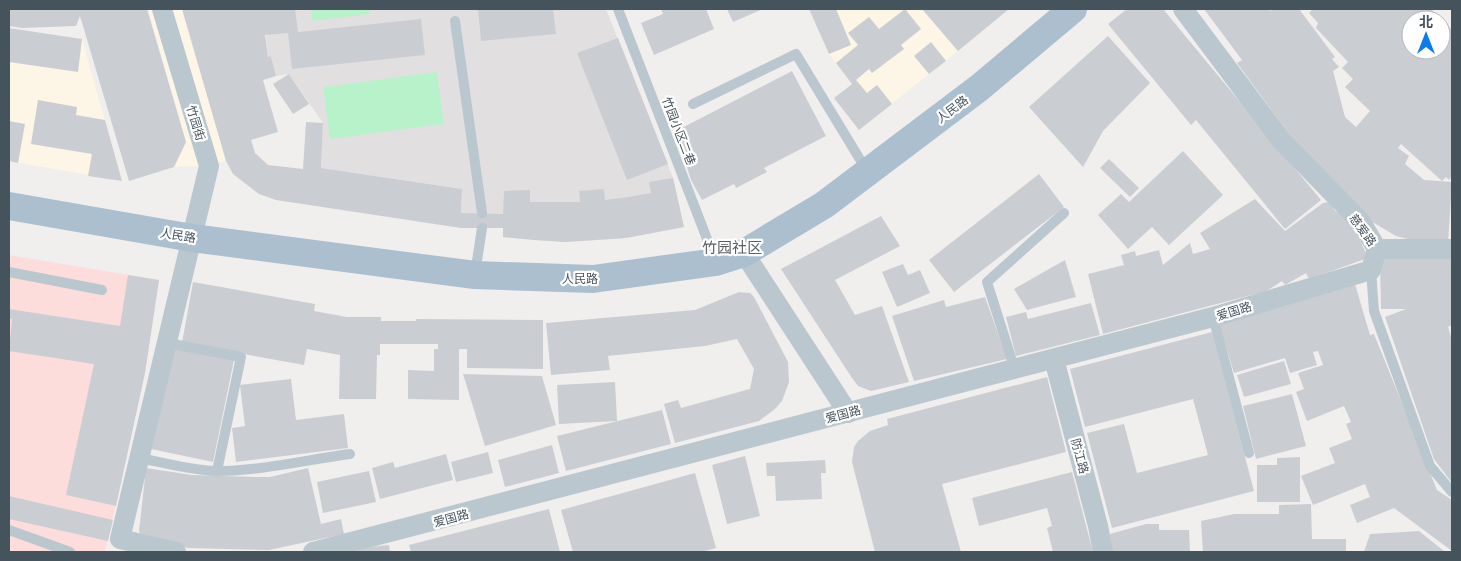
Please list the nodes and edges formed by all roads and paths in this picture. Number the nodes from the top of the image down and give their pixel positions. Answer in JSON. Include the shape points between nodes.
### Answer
{"nodes":[{"id":1,"x":162,"y":9,"type":"edge"},
{"id":2,"x":618,"y":9,"type":"edge"},
{"id":3,"x":1073,"y":9,"type":"edge"},
{"id":4,"x":1183,"y":9,"type":"edge"},
{"id":5,"x":455,"y":21,"type":"dead end"},
{"id":6,"x":692,"y":104,"type":"dead end"},
{"id":7,"x":868,"y":172,"type":"junction"},
{"id":8,"x":9,"y":206,"type":"edge"},
{"id":9,"x":1064,"y":212,"type":"dead end"},
{"id":10,"x":482,"y":213,"type":"dead end"},
{"id":11,"x":482,"y":228,"type":"dead end"},
{"id":12,"x":192,"y":238,"type":"junction"},
{"id":13,"x":1377,"y":248,"type":"junction"},
{"id":14,"x":1452,"y":249,"type":"edge"},
{"id":15,"x":744,"y":253,"type":"junction"},
{"id":16,"x":716,"y":262,"type":"junction"},
{"id":17,"x":1371,"y":270,"type":"junction"},
{"id":18,"x":9,"y":272,"type":"edge"},
{"id":19,"x":475,"y":275,"type":"junction"},
{"id":20,"x":102,"y":290,"type":"dead end"},
{"id":21,"x":1213,"y":318,"type":"junction"},
{"id":22,"x":168,"y":343,"type":"junction"},
{"id":23,"x":1054,"y":359,"type":"junction"},
{"id":24,"x":1015,"y":370,"type":"junction"},
{"id":25,"x":848,"y":413,"type":"junction"},
{"id":26,"x":1249,"y":453,"type":"dead end"},
{"id":27,"x":350,"y":454,"type":"dead end"},
{"id":28,"x":140,"y":458,"type":"junction"},
{"id":29,"x":217,"y":471,"type":"junction"},
{"id":30,"x":1452,"y":492,"type":"edge"},
{"id":31,"x":9,"y":530,"type":"edge"},
{"id":32,"x":70,"y":552,"type":"edge"},
{"id":33,"x":176,"y":552,"type":"edge"},
{"id":34,"x":313,"y":552,"type":"edge"},
{"id":35,"x":1103,"y":552,"type":"edge"}],
"edges":[{"from":1,"to":12,"type":"street","name":"竹园街","via":[[209,166]]},
{"from":2,"to":16,"type":"lane","name":"竹园小区二巷"},
{"from":3,"to":7,"type":"main road","name":"人民路","via":[[979,88]]},
{"from":4,"to":13,"type":"street","name":"慈爱路","via":[[1281,140],[1360,222]]},
{"from":5,"to":10,"type":"lane"},
{"from":6,"to":7,"type":"lane","via":[[796,54]]},
{"from":7,"to":15,"type":"main road","name":"人民路","via":[[824,205]]},
{"from":8,"to":12,"type":"main road","name":"人民路"},
{"from":9,"to":24,"type":"lane","via":[[987,282]]},
{"from":11,"to":19,"type":"lane"},
{"from":12,"to":19,"type":"main road","name":"人民路"},
{"from":12,"to":22,"type":"street"},
{"from":13,"to":14,"type":"street"},
{"from":13,"to":17,"type":"street","name":"慈爱路"},
{"from":15,"to":16,"type":"main road","name":"人民路"},
{"from":15,"to":25,"type":"street"},
{"from":16,"to":19,"type":"main road","name":"人民路","via":[[593,279]]},
{"from":17,"to":21,"type":"street","name":"爱国路"},
{"from":17,"to":30,"type":"lane","name":"慈爱路","via":[[1374,310],[1430,466]]},
{"from":18,"to":20,"type":"lane"},
{"from":21,"to":23,"type":"street","name":"爱国路"},
{"from":21,"to":26,"type":"lane"},
{"from":22,"to":28,"type":"street"},
{"from":22,"to":29,"type":"lane","via":[[242,358]]},
{"from":23,"to":24,"type":"street","name":"爱国路"},
{"from":23,"to":35,"type":"street","name":"防江路"},
{"from":24,"to":25,"type":"street","name":"爱国路"},
{"from":25,"to":34,"type":"street","name":"爱国路"},
{"from":27,"to":29,"type":"lane"},
{"from":28,"to":29,"type":"lane"},
{"from":28,"to":33,"type":"street","via":[[120,540]]},
{"from":31,"to":32,"type":"lane"}]}
